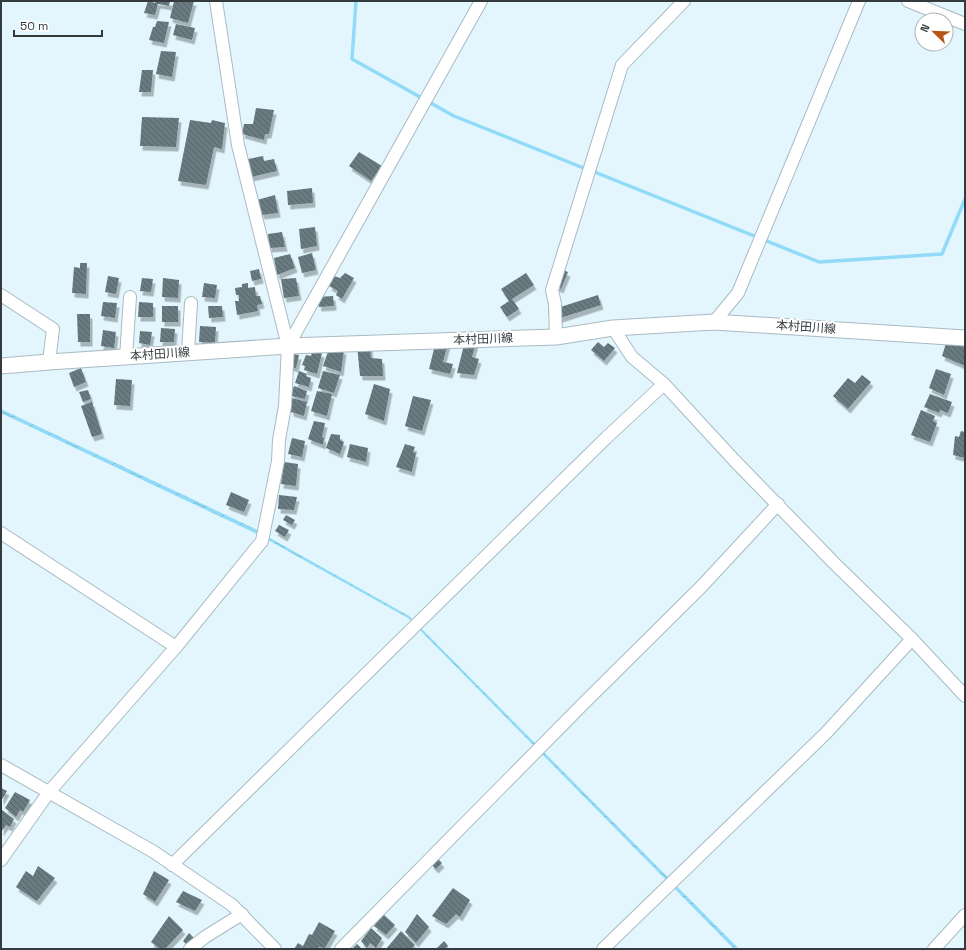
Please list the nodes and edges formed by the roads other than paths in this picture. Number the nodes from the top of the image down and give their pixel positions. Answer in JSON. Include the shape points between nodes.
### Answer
{"nodes":[{"id":1,"x":216,"y":1,"type":"edge"},
{"id":2,"x":480,"y":1,"type":"edge"},
{"id":3,"x":684,"y":1,"type":"edge"},
{"id":4,"x":859,"y":1,"type":"edge"},
{"id":5,"x":908,"y":1,"type":"edge"},
{"id":6,"x":965,"y":24,"type":"edge"},
{"id":7,"x":1,"y":295,"type":"edge"},
{"id":8,"x":130,"y":296,"type":"dead end"},
{"id":9,"x":191,"y":303,"type":"dead end"},
{"id":10,"x":714,"y":322,"type":"junction"},
{"id":11,"x":613,"y":328,"type":"junction"},
{"id":12,"x":556,"y":337,"type":"junction"},
{"id":13,"x":965,"y":338,"type":"edge"},
{"id":14,"x":288,"y":346,"type":"junction"},
{"id":15,"x":188,"y":352,"type":"junction"},
{"id":16,"x":126,"y":357,"type":"junction"},
{"id":17,"x":49,"y":362,"type":"junction"},
{"id":18,"x":1,"y":366,"type":"edge"},
{"id":19,"x":664,"y":384,"type":"junction"},
{"id":20,"x":778,"y":504,"type":"junction"},
{"id":21,"x":1,"y":533,"type":"edge"},
{"id":22,"x":912,"y":639,"type":"junction"},
{"id":23,"x":176,"y":647,"type":"junction"},
{"id":24,"x":965,"y":696,"type":"edge"},
{"id":25,"x":1,"y":764,"type":"edge"},
{"id":26,"x":49,"y":792,"type":"junction"},
{"id":27,"x":6,"y":843,"type":"edge"},
{"id":28,"x":1,"y":860,"type":"edge"},
{"id":29,"x":172,"y":865,"type":"junction"},
{"id":30,"x":242,"y":914,"type":"junction"},
{"id":31,"x":965,"y":914,"type":"edge"},
{"id":32,"x":190,"y":949,"type":"edge"},
{"id":33,"x":275,"y":949,"type":"edge"},
{"id":34,"x":341,"y":949,"type":"edge"},
{"id":35,"x":603,"y":949,"type":"edge"},
{"id":36,"x":934,"y":949,"type":"edge"}],
"edges":[{"from":1,"to":14,"type":"street","via":[[238,146]]},
{"from":2,"to":14,"type":"street"},
{"from":3,"to":12,"type":"street","via":[[622,65],[552,290]]},
{"from":4,"to":10,"type":"street","via":[[738,293]]},
{"from":5,"to":6,"type":"street"},
{"from":7,"to":17,"type":"street","via":[[53,329]]},
{"from":8,"to":16,"type":"street"},
{"from":9,"to":15,"type":"street"},
{"from":10,"to":11,"type":"main road","name":"本村田川線"},
{"from":10,"to":13,"type":"main road","name":"本村田川線"},
{"from":11,"to":12,"type":"main road","name":"本村田川線"},
{"from":11,"to":19,"type":"street","via":[[632,357]]},
{"from":12,"to":14,"type":"main road","name":"本村田川線"},
{"from":14,"to":15,"type":"main road","name":"本村田川線"},
{"from":14,"to":23,"type":"street","via":[[285,406],[278,461],[262,541]]},
{"from":15,"to":16,"type":"main road","name":"本村田川線"},
{"from":16,"to":17,"type":"main road","name":"本村田川線"},
{"from":17,"to":18,"type":"main road","name":"本村田川線"},
{"from":19,"to":20,"type":"street"},
{"from":19,"to":29,"type":"street"},
{"from":20,"to":22,"type":"street"},
{"from":20,"to":34,"type":"street","via":[[702,586]]},
{"from":21,"to":23,"type":"street"},
{"from":22,"to":24,"type":"street"},
{"from":22,"to":35,"type":"street","via":[[826,732]]},
{"from":23,"to":26,"type":"street"},
{"from":25,"to":26,"type":"street"},
{"from":26,"to":27,"type":"street"},
{"from":26,"to":29,"type":"street"},
{"from":27,"to":28,"type":"street"},
{"from":29,"to":30,"type":"street"},
{"from":30,"to":32,"type":"street"},
{"from":30,"to":33,"type":"street"},
{"from":31,"to":36,"type":"street"}]}
